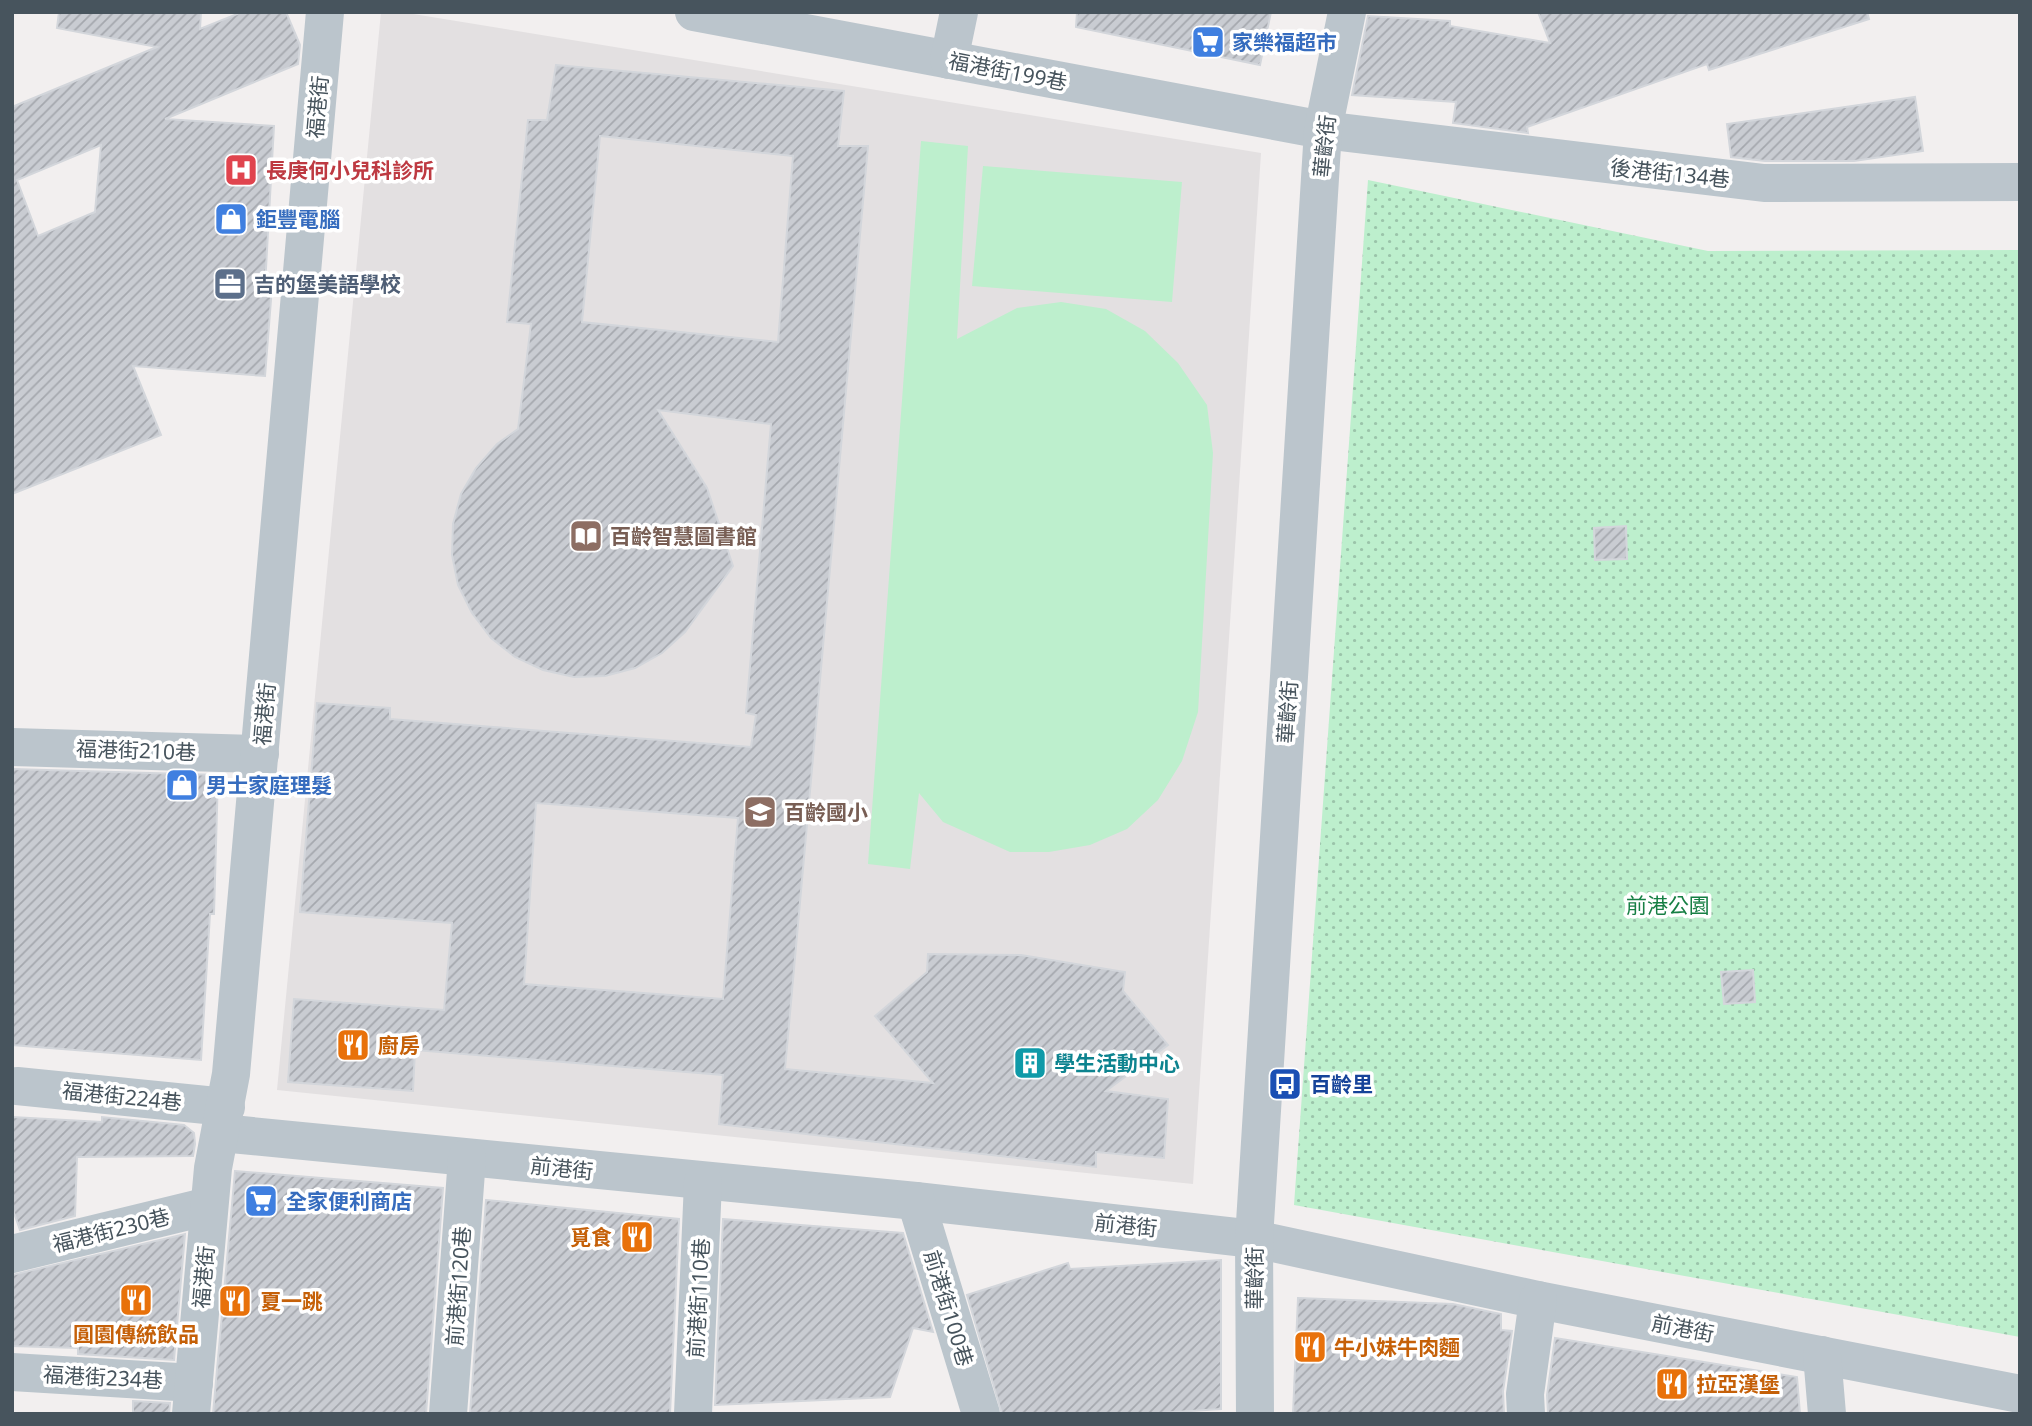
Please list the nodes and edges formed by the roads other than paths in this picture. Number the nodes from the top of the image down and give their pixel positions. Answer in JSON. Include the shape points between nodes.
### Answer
{"nodes":[{"id":1,"x":325,"y":12,"type":"edge"},
{"id":2,"x":694,"y":12,"type":"edge"},
{"id":3,"x":959,"y":12,"type":"edge"},
{"id":4,"x":1347,"y":12,"type":"edge"},
{"id":5,"x":949,"y":60,"type":"junction"},
{"id":6,"x":1323,"y":130,"type":"junction"},
{"id":7,"x":2020,"y":182,"type":"edge"},
{"id":8,"x":12,"y":747,"type":"edge"},
{"id":9,"x":260,"y":754,"type":"junction"},
{"id":10,"x":17,"y":1086,"type":"dead end"},
{"id":11,"x":223,"y":1120,"type":"junction"},
{"id":12,"x":467,"y":1158,"type":"junction"},
{"id":13,"x":703,"y":1182,"type":"junction"},
{"id":14,"x":916,"y":1201,"type":"junction"},
{"id":15,"x":209,"y":1206,"type":"junction"},
{"id":16,"x":1254,"y":1239,"type":"junction"},
{"id":17,"x":12,"y":1254,"type":"edge"},
{"id":18,"x":1538,"y":1300,"type":"junction"},
{"id":19,"x":1822,"y":1355,"type":"junction"},
{"id":20,"x":12,"y":1372,"type":"edge"},
{"id":21,"x":2020,"y":1394,"type":"edge"},
{"id":22,"x":193,"y":1398,"type":"edge"},
{"id":23,"x":448,"y":1414,"type":"edge"},
{"id":24,"x":693,"y":1414,"type":"edge"},
{"id":25,"x":981,"y":1414,"type":"edge"},
{"id":26,"x":1255,"y":1414,"type":"edge"},
{"id":27,"x":1526,"y":1414,"type":"edge"},
{"id":28,"x":1826,"y":1414,"type":"edge"}],
"edges":[{"from":1,"to":9,"type":"street","name":"福港街"},
{"from":2,"to":5,"type":"street","name":"福港街199巷"},
{"from":3,"to":5,"type":"street"},
{"from":4,"to":6,"type":"street","name":"華齡街"},
{"from":5,"to":6,"type":"street","name":"福港街199巷"},
{"from":6,"to":7,"type":"street","name":"後港街134巷","via":[[1764,183]]},
{"from":6,"to":16,"type":"street","name":"華齡街"},
{"from":8,"to":9,"type":"street","name":"福港街210巷"},
{"from":9,"to":11,"type":"street","name":"福港街"},
{"from":10,"to":11,"type":"street","name":"福港街224巷"},
{"from":11,"to":12,"type":"street","name":"前港街"},
{"from":11,"to":15,"type":"street","name":"福港街"},
{"from":12,"to":13,"type":"street","name":"前港街"},
{"from":12,"to":23,"type":"street","name":"前港街120巷"},
{"from":13,"to":14,"type":"street","name":"前港街"},
{"from":13,"to":24,"type":"street","name":"前港街110巷"},
{"from":14,"to":16,"type":"street","name":"前港街"},
{"from":14,"to":25,"type":"street","name":"前港街100巷"},
{"from":15,"to":17,"type":"street","name":"福港街230巷"},
{"from":15,"to":22,"type":"street","name":"福港街"},
{"from":16,"to":18,"type":"street","name":"前港街"},
{"from":16,"to":26,"type":"street","name":"華齡街"},
{"from":18,"to":19,"type":"street","name":"前港街"},
{"from":18,"to":27,"type":"street"},
{"from":19,"to":21,"type":"street","name":"前港街"},
{"from":19,"to":28,"type":"street"},
{"from":20,"to":22,"type":"street","name":"福港街234巷"}]}
